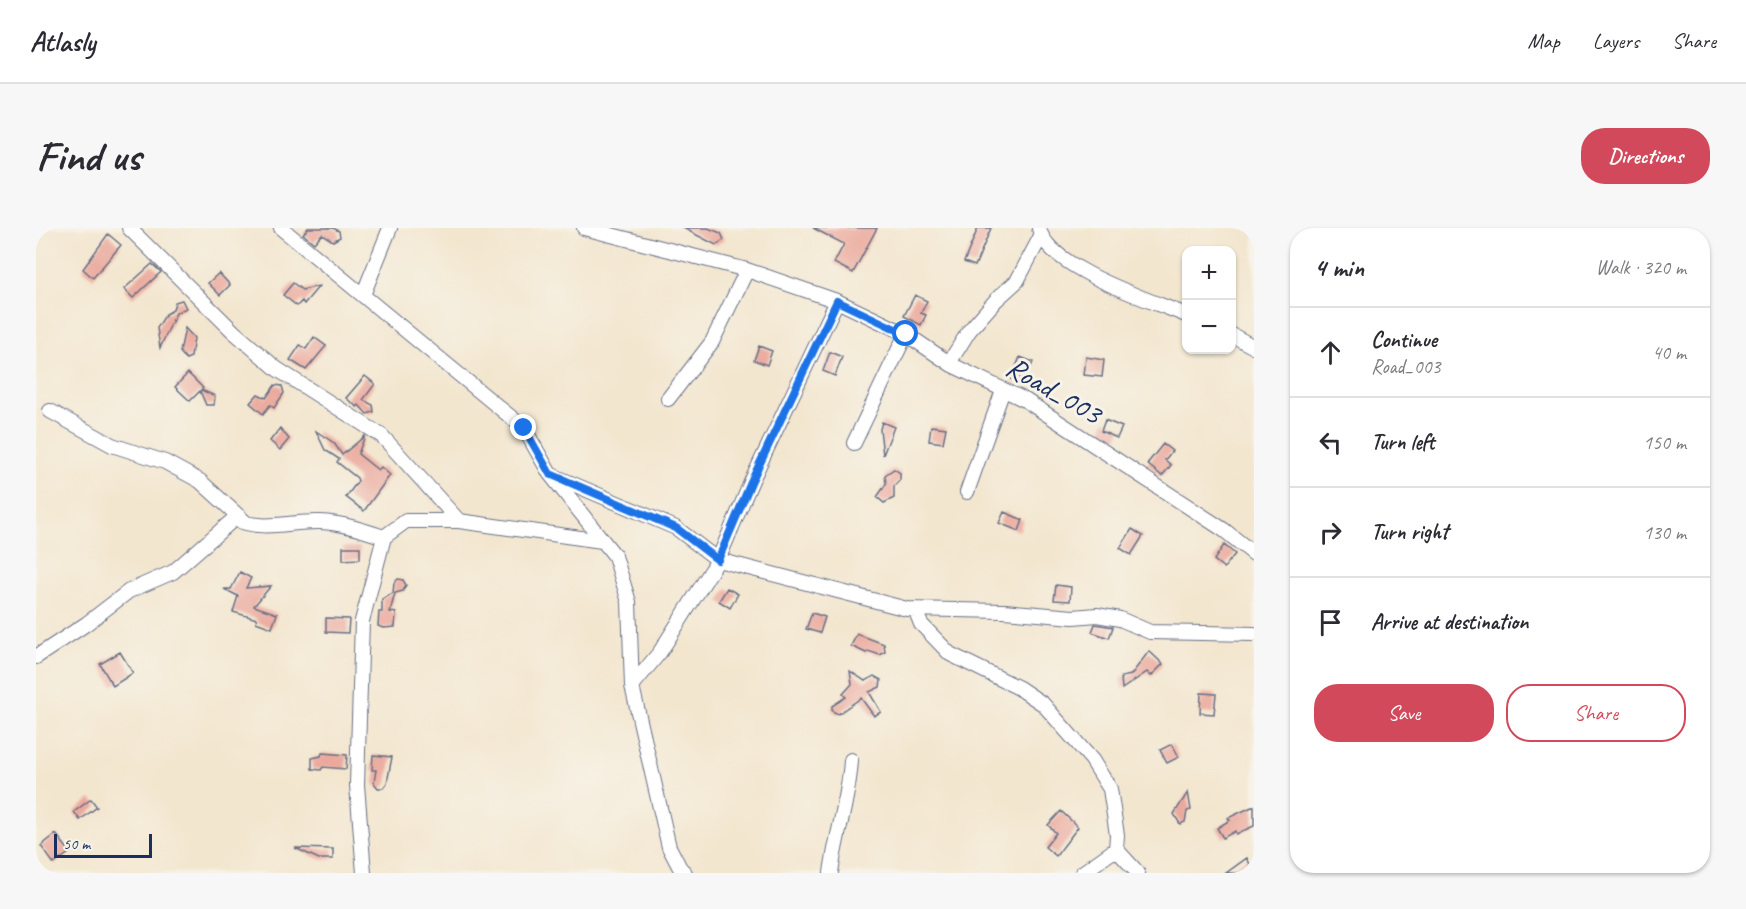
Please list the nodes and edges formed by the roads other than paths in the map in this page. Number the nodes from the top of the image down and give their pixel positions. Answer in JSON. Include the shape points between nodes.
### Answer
{"nodes":[{"id":1,"x":129,"y":228,"type":"edge"},
{"id":2,"x":281,"y":228,"type":"edge"},
{"id":3,"x":390,"y":228,"type":"edge"},
{"id":4,"x":584,"y":228,"type":"edge"},
{"id":5,"x":1040,"y":232,"type":"edge"},
{"id":6,"x":747,"y":270,"type":"junction"},
{"id":7,"x":363,"y":295,"type":"junction"},
{"id":8,"x":837,"y":301,"type":"junction"},
{"id":9,"x":1182,"y":313,"type":"edge"},
{"id":10,"x":906,"y":334,"type":"junction"},
{"id":11,"x":1236,"y":337,"type":"edge"},
{"id":12,"x":1254,"y":347,"type":"edge"},
{"id":13,"x":948,"y":363,"type":"junction"},
{"id":14,"x":1003,"y":390,"type":"junction"},
{"id":15,"x":668,"y":399,"type":"dead end"},
{"id":16,"x":50,"y":411,"type":"dead end"},
{"id":17,"x":854,"y":443,"type":"dead end"},
{"id":18,"x":550,"y":474,"type":"junction"},
{"id":19,"x":967,"y":492,"type":"dead end"},
{"id":20,"x":459,"y":521,"type":"junction"},
{"id":21,"x":249,"y":526,"type":"junction"},
{"id":22,"x":384,"y":537,"type":"junction"},
{"id":23,"x":602,"y":541,"type":"junction"},
{"id":24,"x":1254,"y":554,"type":"edge"},
{"id":25,"x":718,"y":560,"type":"junction"},
{"id":26,"x":915,"y":609,"type":"junction"},
{"id":27,"x":1254,"y":634,"type":"edge"},
{"id":28,"x":36,"y":657,"type":"edge"},
{"id":29,"x":632,"y":686,"type":"junction"},
{"id":30,"x":850,"y":760,"type":"dead end"},
{"id":31,"x":1116,"y":849,"type":"junction"},
{"id":32,"x":364,"y":873,"type":"edge"},
{"id":33,"x":685,"y":873,"type":"edge"},
{"id":34,"x":831,"y":873,"type":"edge"},
{"id":35,"x":1082,"y":873,"type":"edge"},
{"id":36,"x":1138,"y":873,"type":"edge"}],
"edges":[{"from":1,"to":20,"type":"street","via":[[191,291],[278,369],[381,436]]},
{"from":2,"to":7,"type":"street"},
{"from":3,"to":7,"type":"street"},
{"from":4,"to":6,"type":"street","name":"Road_003"},
{"from":5,"to":9,"type":"street","via":[[1054,252],[1110,286]]},
{"from":5,"to":13,"type":"street","via":[[1017,281],[969,331]]},
{"from":6,"to":8,"type":"street","name":"Road_003"},
{"from":6,"to":15,"type":"street","via":[[712,342]]},
{"from":7,"to":18,"type":"street","via":[[524,428]]},
{"from":8,"to":10,"type":"street","name":"Road_003"},
{"from":8,"to":25,"type":"street"},
{"from":10,"to":13,"type":"street","name":"Road_003"},
{"from":10,"to":17,"type":"street"},
{"from":11,"to":12,"type":"street"},
{"from":13,"to":14,"type":"street","name":"Road_003"},
{"from":14,"to":19,"type":"street"},
{"from":14,"to":24,"type":"street","name":"Road_003","via":[[1101,449]]},
{"from":16,"to":21,"type":"street","via":[[112,445],[165,462],[200,481]]},
{"from":18,"to":23,"type":"street"},
{"from":18,"to":25,"type":"street","via":[[676,528]]},
{"from":20,"to":22,"type":"street","via":[[406,521]]},
{"from":20,"to":23,"type":"street"},
{"from":21,"to":22,"type":"street","via":[[273,528],[320,522]]},
{"from":21,"to":28,"type":"street","via":[[234,519],[173,572],[129,591]]},
{"from":22,"to":32,"type":"street","via":[[362,621],[357,785]]},
{"from":23,"to":29,"type":"street","via":[[615,556],[629,602]]},
{"from":25,"to":26,"type":"street"},
{"from":25,"to":29,"type":"street","via":[[660,652]]},
{"from":26,"to":27,"type":"street","via":[[1096,615],[1120,619],[1150,632]]},
{"from":26,"to":31,"type":"street","via":[[921,624],[950,654],[1043,704],[1092,760],[1110,789]]},
{"from":29,"to":33,"type":"street","via":[[669,847]]},
{"from":30,"to":34,"type":"street","via":[[845,813]]},
{"from":31,"to":35,"type":"street"},
{"from":31,"to":36,"type":"street"}]}
